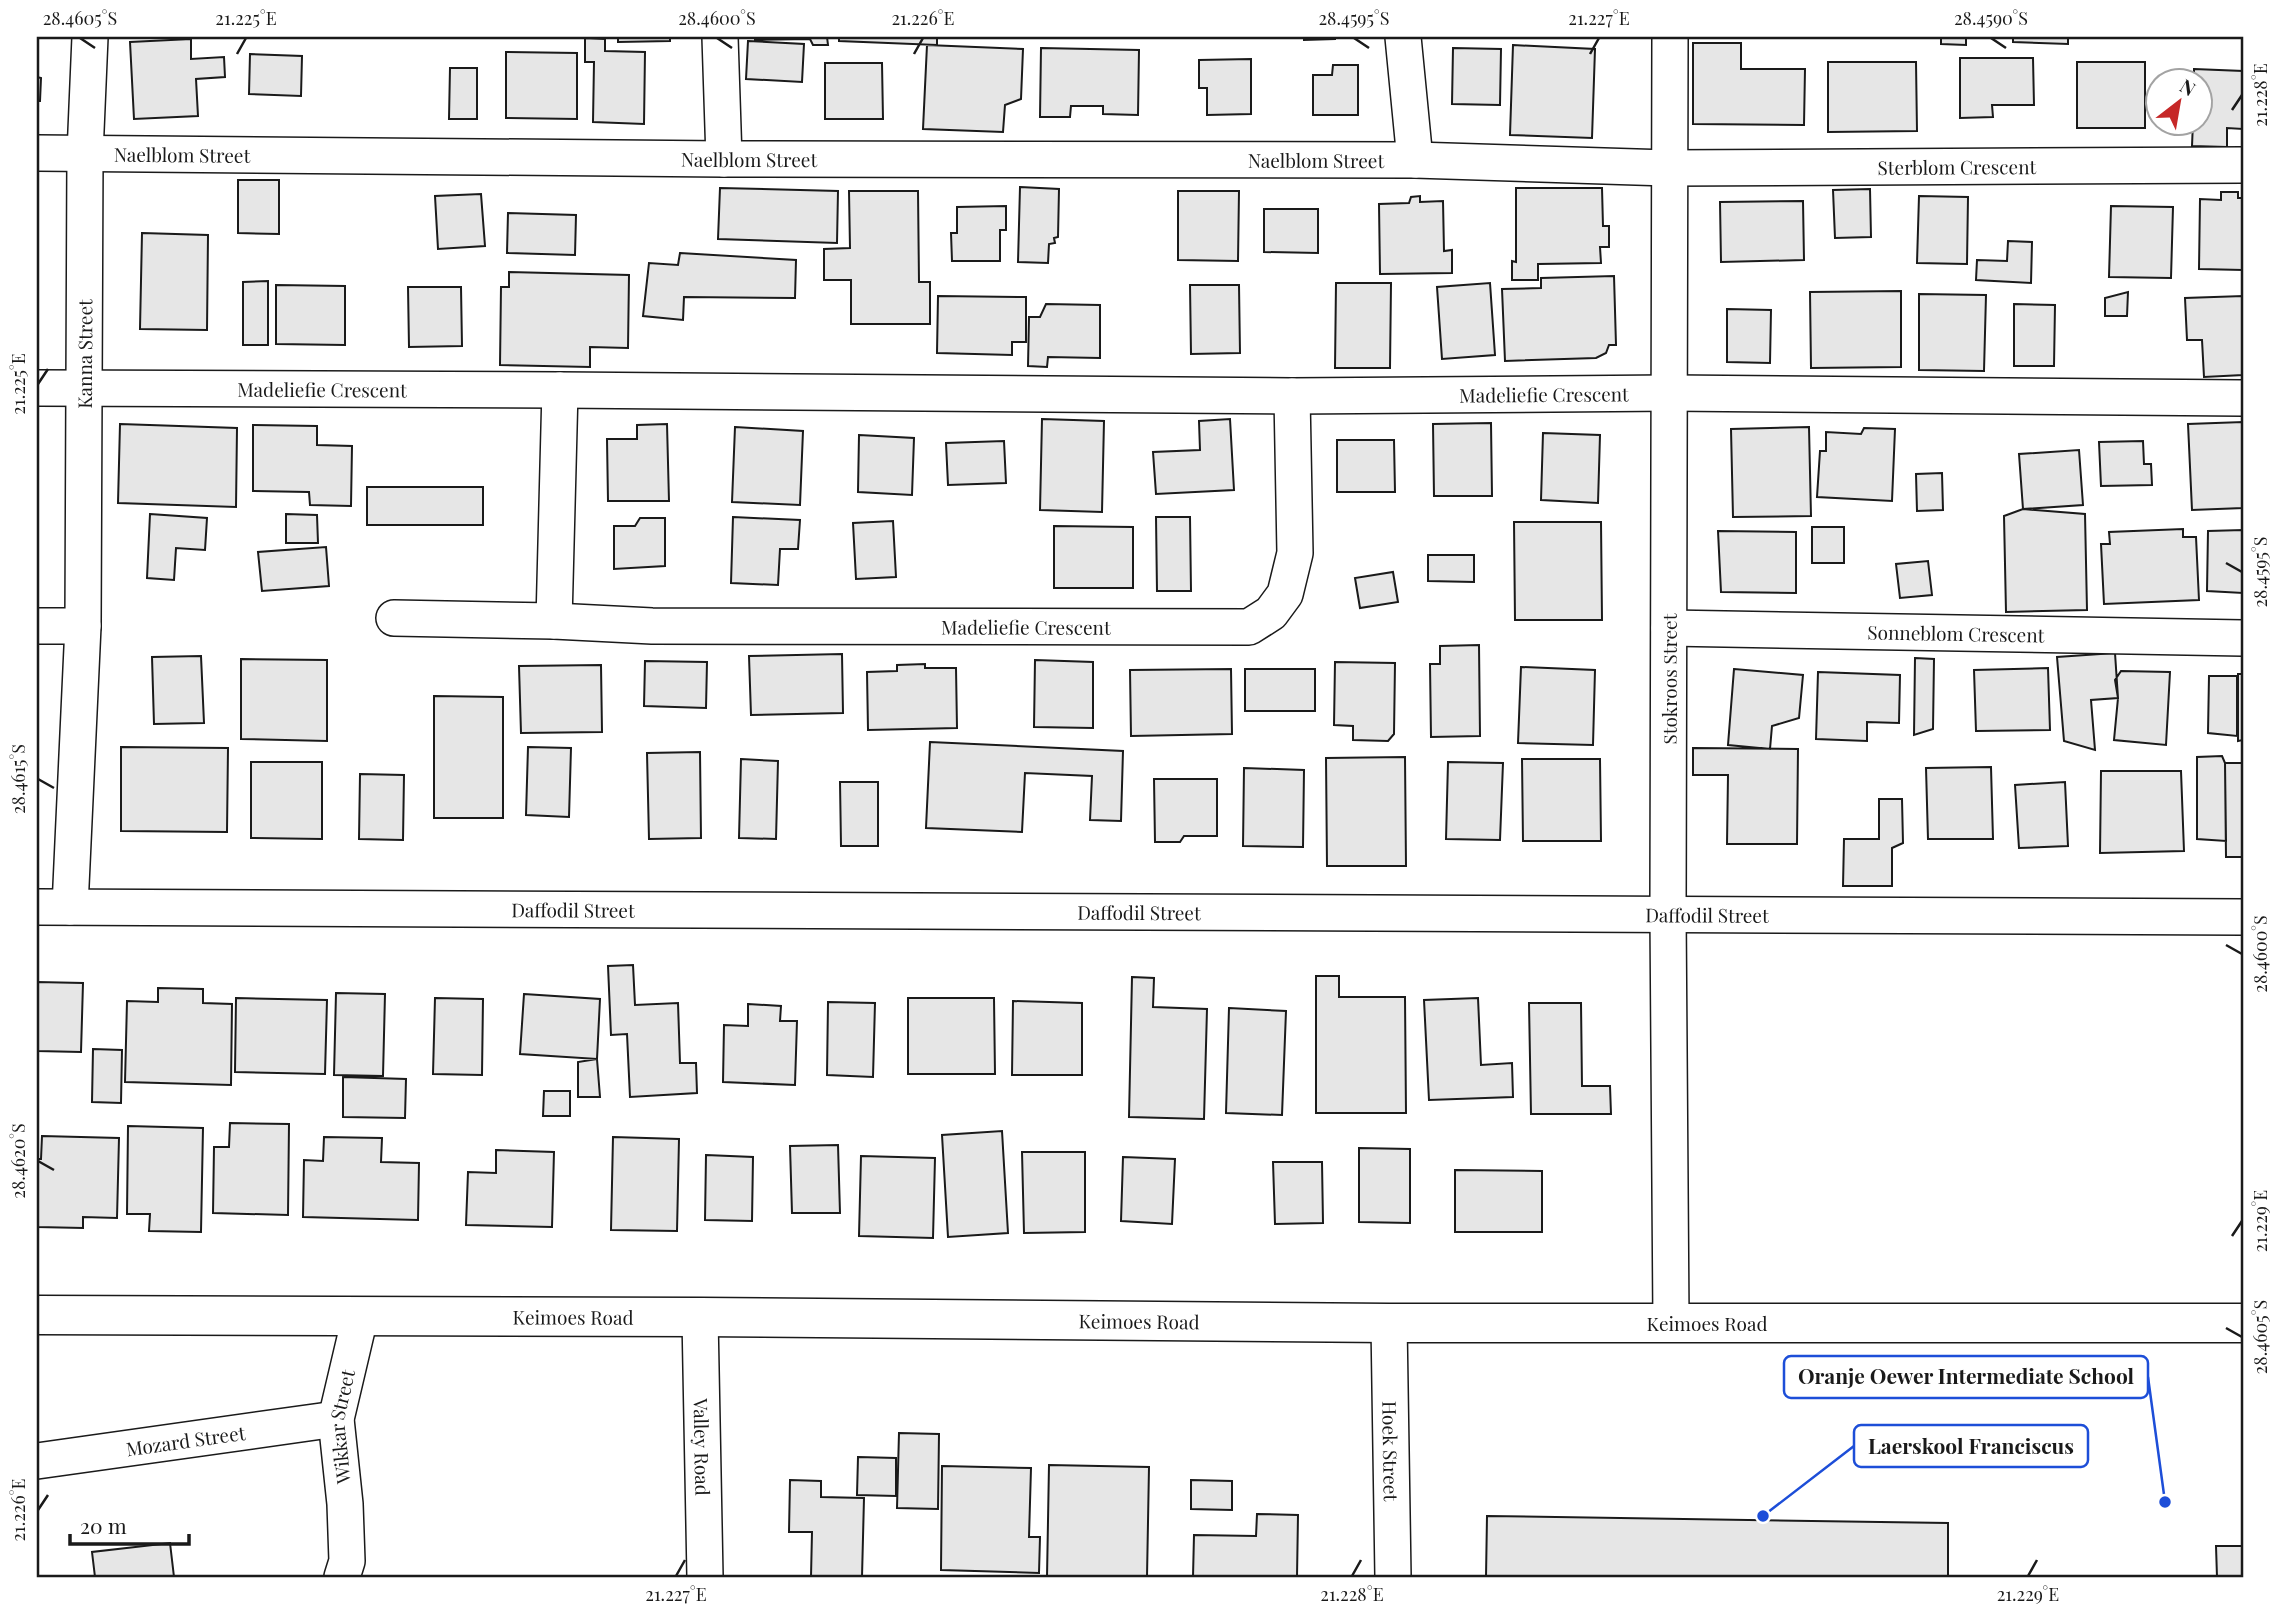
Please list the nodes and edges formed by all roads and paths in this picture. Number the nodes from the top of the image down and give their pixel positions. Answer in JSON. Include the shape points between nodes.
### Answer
{"nodes":[{"id":1,"x":90,"y":37,"type":"edge"},
{"id":2,"x":720,"y":37,"type":"edge"},
{"id":3,"x":1403,"y":37,"type":"edge"},
{"id":4,"x":1670,"y":37,"type":"edge"},
{"id":5,"x":37,"y":153,"type":"edge"},
{"id":6,"x":85,"y":154,"type":"junction"},
{"id":7,"x":724,"y":159,"type":"junction"},
{"id":8,"x":1415,"y":160,"type":"junction"},
{"id":9,"x":2243,"y":165,"type":"edge"},
{"id":10,"x":1668,"y":167,"type":"junction"},
{"id":11,"x":37,"y":388,"type":"edge"},
{"id":12,"x":83,"y":389,"type":"junction"},
{"id":13,"x":560,"y":390,"type":"junction"},
{"id":14,"x":1671,"y":393,"type":"junction"},
{"id":15,"x":1292,"y":396,"type":"junction"},
{"id":16,"x":2243,"y":398,"type":"edge"},
{"id":17,"x":394,"y":618,"type":"dead end"},
{"id":18,"x":554,"y":621,"type":"junction"},
{"id":19,"x":37,"y":625,"type":"edge"},
{"id":20,"x":83,"y":626,"type":"junction"},
{"id":21,"x":1670,"y":628,"type":"junction"},
{"id":22,"x":2243,"y":638,"type":"edge"},
{"id":23,"x":53,"y":907,"type":"edge"},
{"id":24,"x":1668,"y":913,"type":"junction"},
{"id":25,"x":2243,"y":917,"type":"edge"},
{"id":26,"x":37,"y":1315,"type":"edge"},
{"id":27,"x":360,"y":1317,"type":"junction"},
{"id":28,"x":700,"y":1317,"type":"junction"},
{"id":29,"x":1671,"y":1322,"type":"junction"},
{"id":30,"x":1389,"y":1323,"type":"junction"},
{"id":31,"x":2243,"y":1323,"type":"edge"},
{"id":32,"x":336,"y":1419,"type":"junction"},
{"id":33,"x":37,"y":1461,"type":"edge"},
{"id":34,"x":342,"y":1577,"type":"edge"},
{"id":35,"x":705,"y":1577,"type":"edge"},
{"id":36,"x":1393,"y":1577,"type":"edge"}],
"edges":[{"from":1,"to":6,"type":"street","name":"Kanna Street"},
{"from":2,"to":7,"type":"street"},
{"from":3,"to":8,"type":"street","name":"Naelblom Street"},
{"from":4,"to":10,"type":"street","name":"Stokroos Street"},
{"from":5,"to":6,"type":"street","name":"Naelblom Street"},
{"from":6,"to":7,"type":"street","name":"Naelblom Street"},
{"from":6,"to":12,"type":"street","name":"Kanna Street"},
{"from":7,"to":8,"type":"street","name":"Naelblom Street"},
{"from":8,"to":10,"type":"street","name":"Naelblom Street"},
{"from":9,"to":10,"type":"street","name":"Sterblom Crescent"},
{"from":10,"to":14,"type":"street","name":"Stokroos Street"},
{"from":11,"to":12,"type":"street","name":"Madeliefie Crescent"},
{"from":12,"to":13,"type":"street","name":"Madeliefie Crescent"},
{"from":12,"to":20,"type":"street","name":"Kanna Street"},
{"from":13,"to":15,"type":"street","name":"Madeliefie Crescent"},
{"from":13,"to":18,"type":"street"},
{"from":14,"to":15,"type":"street","name":"Madeliefie Crescent"},
{"from":14,"to":16,"type":"street"},
{"from":14,"to":21,"type":"street","name":"Stokroos Street"},
{"from":15,"to":18,"type":"street","name":"Madeliefie Crescent","via":[[1295,553],[1285,594],[1271,613],[1249,627],[652,626]]},
{"from":17,"to":18,"type":"street","name":"Madeliefie Crescent"},
{"from":19,"to":20,"type":"street"},
{"from":20,"to":23,"type":"street","name":"Kanna Street"},
{"from":21,"to":22,"type":"street","name":"Sonneblom Crescent"},
{"from":21,"to":24,"type":"street","name":"Stokroos Street"},
{"from":23,"to":24,"type":"street","name":"Daffodil Street"},
{"from":24,"to":25,"type":"street","name":"Daffodil Street"},
{"from":24,"to":29,"type":"street","name":"Stokroos Street"},
{"from":26,"to":27,"type":"street","name":"Keimoes Road"},
{"from":27,"to":28,"type":"street","name":"Keimoes Road"},
{"from":27,"to":32,"type":"street","name":"Wikkar Street"},
{"from":28,"to":30,"type":"street","name":"Keimoes Road"},
{"from":28,"to":35,"type":"street","name":"Valley Road"},
{"from":29,"to":30,"type":"street","name":"Keimoes Road"},
{"from":29,"to":31,"type":"street","name":"Keimoes Road"},
{"from":30,"to":36,"type":"street","name":"Hoek Street"},
{"from":32,"to":33,"type":"street","name":"Mozard Street"},
{"from":32,"to":34,"type":"street","name":"Wikkar Street","via":[[345,1504],[347,1561]]}]}
